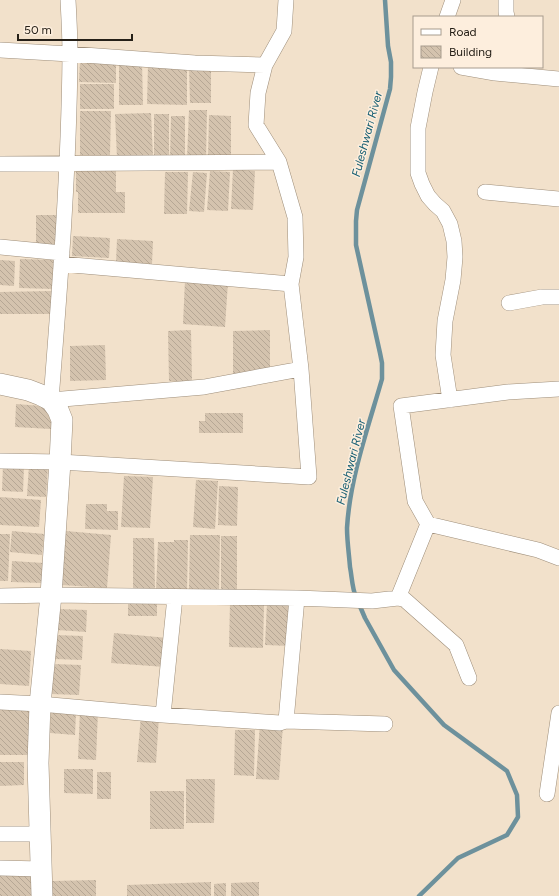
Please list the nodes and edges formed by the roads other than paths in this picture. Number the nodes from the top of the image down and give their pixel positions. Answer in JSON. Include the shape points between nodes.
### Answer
{"nodes":[{"id":1,"x":68,"y":0,"type":"edge"},
{"id":2,"x":286,"y":0,"type":"edge"},
{"id":3,"x":453,"y":0,"type":"edge"},
{"id":4,"x":506,"y":0,"type":"edge"},
{"id":5,"x":447,"y":16,"type":"edge"},
{"id":6,"x":507,"y":16,"type":"edge"},
{"id":7,"x":0,"y":50,"type":"edge"},
{"id":8,"x":70,"y":54,"type":"junction"},
{"id":9,"x":264,"y":65,"type":"junction"},
{"id":10,"x":431,"y":68,"type":"edge"},
{"id":11,"x":467,"y":68,"type":"edge"},
{"id":12,"x":529,"y":72,"type":"edge"},
{"id":13,"x":559,"y":79,"type":"edge"},
{"id":14,"x":279,"y":162,"type":"junction"},
{"id":15,"x":0,"y":164,"type":"edge"},
{"id":16,"x":67,"y":164,"type":"junction"},
{"id":17,"x":485,"y":192,"type":"dead end"},
{"id":18,"x":559,"y":199,"type":"edge"},
{"id":19,"x":0,"y":247,"type":"edge"},
{"id":20,"x":62,"y":259,"type":"junction"},
{"id":21,"x":291,"y":284,"type":"junction"},
{"id":22,"x":559,"y":297,"type":"edge"},
{"id":23,"x":509,"y":303,"type":"dead end"},
{"id":24,"x":302,"y":369,"type":"junction"},
{"id":25,"x":0,"y":384,"type":"edge"},
{"id":26,"x":559,"y":389,"type":"edge"},
{"id":27,"x":51,"y":400,"type":"junction"},
{"id":28,"x":450,"y":400,"type":"junction"},
{"id":29,"x":0,"y":461,"type":"edge"},
{"id":30,"x":60,"y":462,"type":"junction"},
{"id":31,"x":428,"y":524,"type":"junction"},
{"id":32,"x":559,"y":558,"type":"edge"},
{"id":33,"x":51,"y":595,"type":"junction"},
{"id":34,"x":0,"y":596,"type":"edge"},
{"id":35,"x":175,"y":597,"type":"junction"},
{"id":36,"x":297,"y":598,"type":"junction"},
{"id":37,"x":398,"y":598,"type":"junction"},
{"id":38,"x":469,"y":678,"type":"dead end"},
{"id":39,"x":0,"y":702,"type":"edge"},
{"id":40,"x":40,"y":704,"type":"junction"},
{"id":41,"x":559,"y":713,"type":"edge"},
{"id":42,"x":163,"y":714,"type":"junction"},
{"id":43,"x":286,"y":721,"type":"junction"},
{"id":44,"x":385,"y":724,"type":"dead end"},
{"id":45,"x":547,"y":794,"type":"dead end"},
{"id":46,"x":0,"y":834,"type":"edge"},
{"id":47,"x":40,"y":834,"type":"junction"},
{"id":48,"x":0,"y":868,"type":"edge"},
{"id":49,"x":41,"y":869,"type":"junction"},
{"id":50,"x":42,"y":896,"type":"edge"}],
"edges":[{"from":1,"to":8,"type":"street"},
{"from":2,"to":9,"type":"street","via":[[284,31]]},
{"from":3,"to":5,"type":"street"},
{"from":4,"to":6,"type":"street"},
{"from":7,"to":8,"type":"street"},
{"from":8,"to":9,"type":"street"},
{"from":8,"to":16,"type":"street"},
{"from":9,"to":14,"type":"street","via":[[258,92],[256,125]]},
{"from":10,"to":28,"type":"street","via":[[418,128],[418,173],[428,196],[443,211],[450,224],[454,241],[453,280],[445,322],[443,355]]},
{"from":11,"to":12,"type":"street","via":[[495,73]]},
{"from":12,"to":13,"type":"street"},
{"from":14,"to":16,"type":"street"},
{"from":14,"to":21,"type":"street","via":[[295,217],[296,257]]},
{"from":15,"to":16,"type":"street"},
{"from":16,"to":20,"type":"street"},
{"from":17,"to":18,"type":"street"},
{"from":19,"to":20,"type":"street"},
{"from":20,"to":21,"type":"street"},
{"from":20,"to":27,"type":"street"},
{"from":21,"to":24,"type":"street"},
{"from":22,"to":23,"type":"street","via":[[542,297]]},
{"from":24,"to":27,"type":"street","via":[[204,387]]},
{"from":24,"to":30,"type":"street","via":[[309,478]]},
{"from":25,"to":27,"type":"main road","via":[[34,392]]},
{"from":26,"to":28,"type":"street","via":[[508,392]]},
{"from":27,"to":30,"type":"main road","via":[[62,420]]},
{"from":28,"to":31,"type":"street","via":[[401,406],[415,501]]},
{"from":29,"to":30,"type":"street"},
{"from":30,"to":33,"type":"main road"},
{"from":31,"to":32,"type":"street","via":[[538,550]]},
{"from":31,"to":37,"type":"street"},
{"from":33,"to":34,"type":"street"},
{"from":33,"to":35,"type":"street"},
{"from":33,"to":40,"type":"main road"},
{"from":35,"to":36,"type":"street"},
{"from":35,"to":42,"type":"street"},
{"from":36,"to":37,"type":"street","via":[[372,601]]},
{"from":36,"to":43,"type":"street"},
{"from":37,"to":38,"type":"street","via":[[404,599],[456,645]]},
{"from":39,"to":40,"type":"street"},
{"from":40,"to":42,"type":"street"},
{"from":40,"to":47,"type":"main road"},
{"from":41,"to":45,"type":"street"},
{"from":42,"to":43,"type":"street","via":[[280,723]]},
{"from":43,"to":44,"type":"street"},
{"from":46,"to":47,"type":"street"},
{"from":47,"to":49,"type":"main road"},
{"from":48,"to":49,"type":"street"},
{"from":49,"to":50,"type":"main road"}]}
